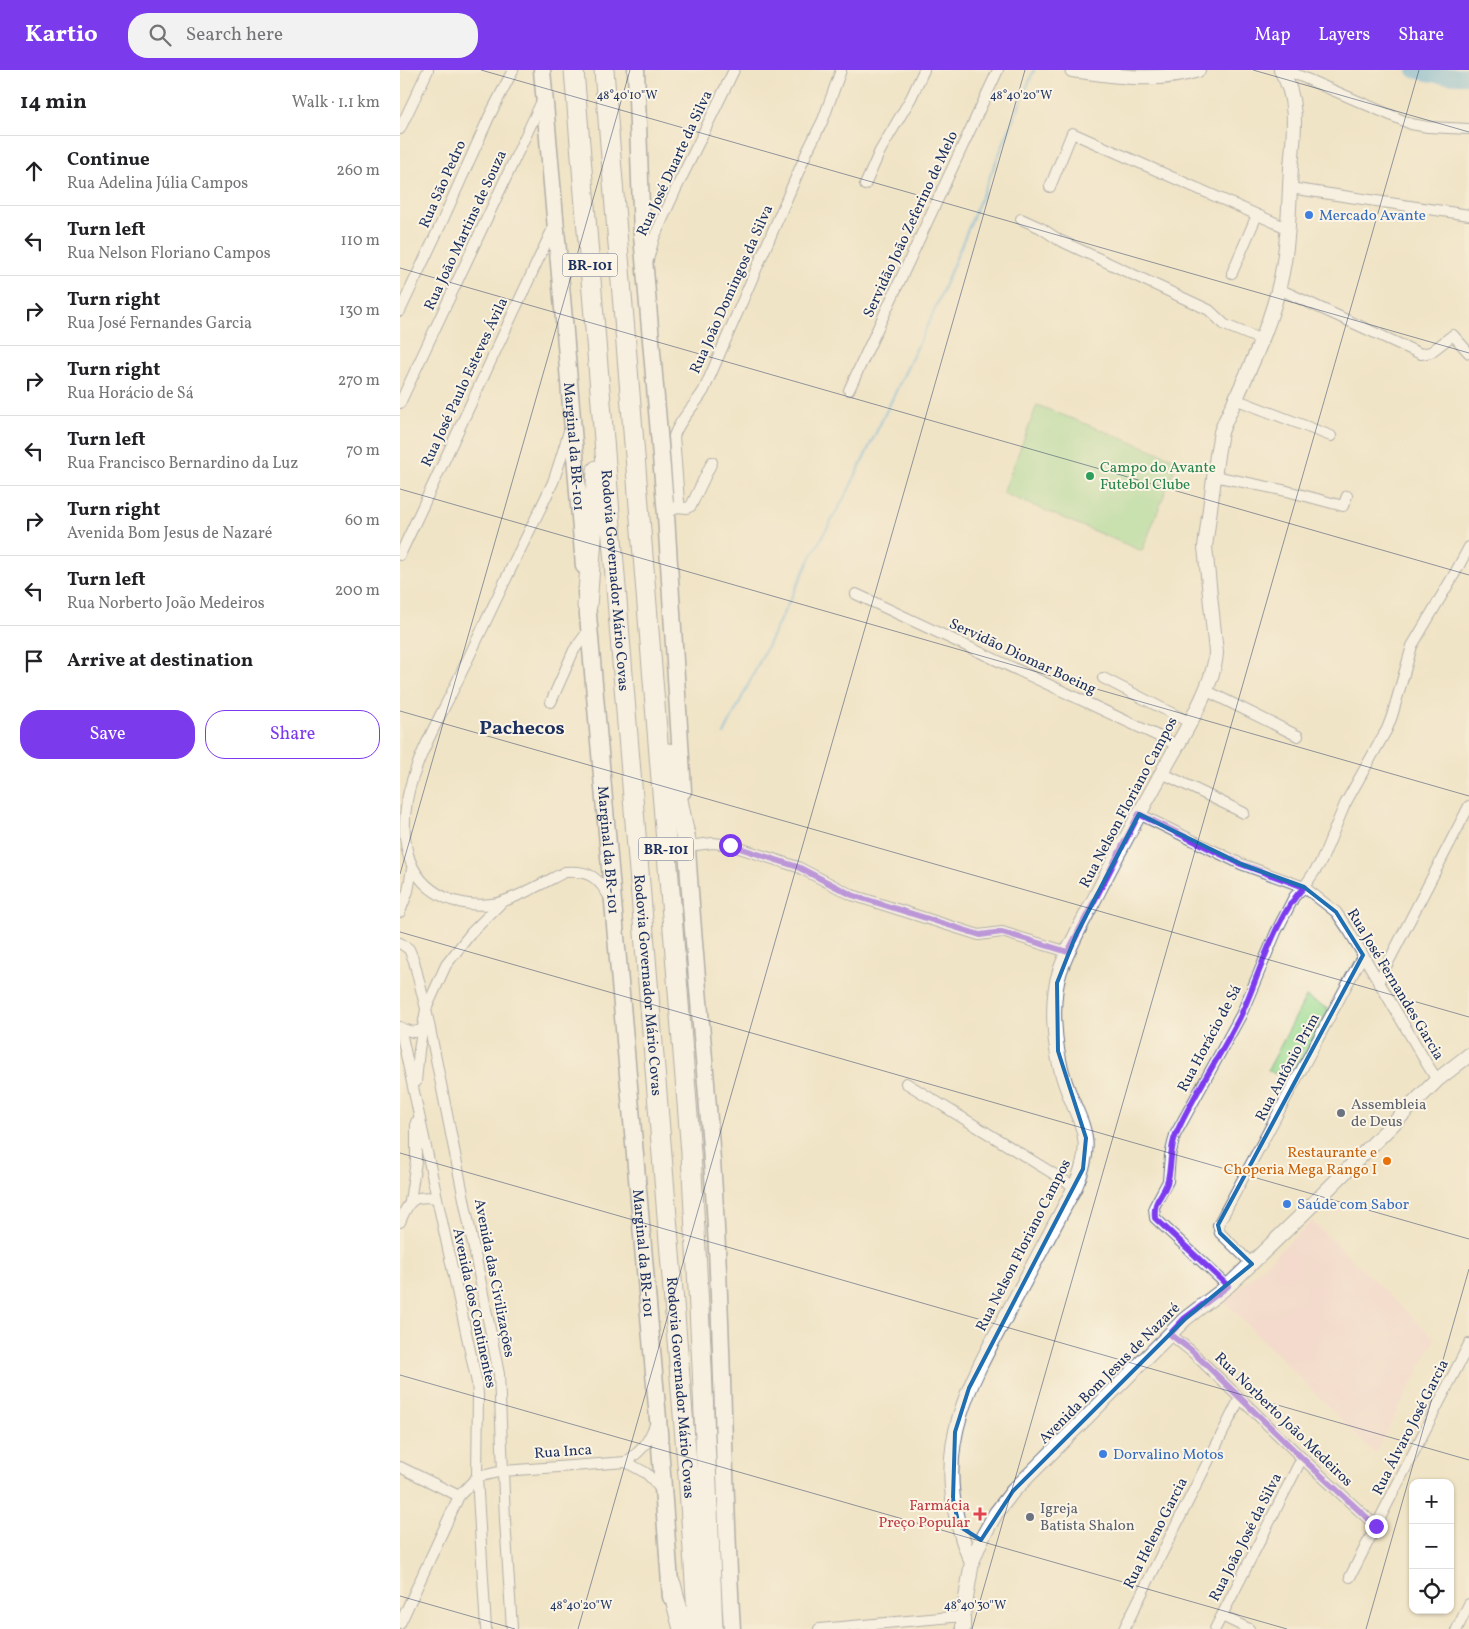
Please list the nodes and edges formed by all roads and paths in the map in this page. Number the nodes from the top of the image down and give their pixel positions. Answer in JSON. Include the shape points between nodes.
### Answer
{"nodes":[{"id":1,"x":428,"y":70,"type":"edge"},
{"id":2,"x":513,"y":70,"type":"edge"},
{"id":3,"x":542,"y":70,"type":"edge"},
{"id":4,"x":574,"y":70,"type":"edge"},
{"id":5,"x":604,"y":70,"type":"edge"},
{"id":6,"x":616,"y":70,"type":"edge"},
{"id":7,"x":636,"y":70,"type":"edge"},
{"id":8,"x":734,"y":70,"type":"edge"},
{"id":9,"x":841,"y":70,"type":"edge"},
{"id":10,"x":924,"y":70,"type":"edge"},
{"id":11,"x":998,"y":70,"type":"edge"},
{"id":12,"x":1072,"y":70,"type":"edge"},
{"id":13,"x":1198,"y":70,"type":"edge"},
{"id":14,"x":1281,"y":70,"type":"edge"},
{"id":15,"x":1286,"y":70,"type":"edge"},
{"id":16,"x":544,"y":96,"type":"junction"},
{"id":17,"x":400,"y":129,"type":"edge"},
{"id":18,"x":1469,"y":129,"type":"edge"},
{"id":19,"x":610,"y":142,"type":"junction"},
{"id":20,"x":864,"y":185,"type":"dead end"},
{"id":21,"x":1050,"y":187,"type":"dead end"},
{"id":22,"x":1290,"y":188,"type":"junction"},
{"id":23,"x":1257,"y":215,"type":"junction"},
{"id":24,"x":1469,"y":215,"type":"edge"},
{"id":25,"x":1021,"y":219,"type":"dead end"},
{"id":26,"x":556,"y":222,"type":"junction"},
{"id":27,"x":1287,"y":228,"type":"junction"},
{"id":28,"x":645,"y":271,"type":"junction"},
{"id":29,"x":1232,"y":273,"type":"dead end"},
{"id":30,"x":1279,"y":289,"type":"junction"},
{"id":31,"x":400,"y":311,"type":"edge"},
{"id":32,"x":1262,"y":340,"type":"junction"},
{"id":33,"x":1469,"y":353,"type":"edge"},
{"id":34,"x":849,"y":390,"type":"dead end"},
{"id":35,"x":1235,"y":399,"type":"junction"},
{"id":36,"x":400,"y":403,"type":"edge"},
{"id":37,"x":601,"y":409,"type":"junction"},
{"id":38,"x":573,"y":421,"type":"junction"},
{"id":39,"x":1331,"y":436,"type":"dead end"},
{"id":40,"x":712,"y":462,"type":"dead end"},
{"id":41,"x":1214,"y":476,"type":"junction"},
{"id":42,"x":1347,"y":496,"type":"dead end"},
{"id":43,"x":672,"y":511,"type":"junction"},
{"id":44,"x":1469,"y":547,"type":"edge"},
{"id":45,"x":400,"y":555,"type":"edge"},
{"id":46,"x":856,"y":594,"type":"dead end"},
{"id":47,"x":587,"y":606,"type":"junction"},
{"id":48,"x":589,"y":630,"type":"junction"},
{"id":49,"x":650,"y":648,"type":"junction"},
{"id":50,"x":1103,"y":678,"type":"dead end"},
{"id":51,"x":1205,"y":690,"type":"junction"},
{"id":52,"x":550,"y":702,"type":"dead end"},
{"id":53,"x":1189,"y":722,"type":"junction"},
{"id":54,"x":1298,"y":736,"type":"dead end"},
{"id":55,"x":1177,"y":745,"type":"junction"},
{"id":56,"x":1162,"y":773,"type":"junction"},
{"id":57,"x":1469,"y":806,"type":"edge"},
{"id":58,"x":1244,"y":813,"type":"dead end"},
{"id":59,"x":1139,"y":814,"type":"junction"},
{"id":60,"x":686,"y":846,"type":"junction"},
{"id":61,"x":412,"y":869,"type":"junction"},
{"id":62,"x":1304,"y":887,"type":"junction"},
{"id":63,"x":430,"y":889,"type":"junction"},
{"id":64,"x":408,"y":891,"type":"junction"},
{"id":65,"x":502,"y":902,"type":"junction"},
{"id":66,"x":472,"y":904,"type":"junction"},
{"id":67,"x":614,"y":904,"type":"junction"},
{"id":68,"x":400,"y":912,"type":"edge"},
{"id":69,"x":482,"y":921,"type":"junction"},
{"id":70,"x":400,"y":942,"type":"edge"},
{"id":71,"x":1068,"y":952,"type":"junction"},
{"id":72,"x":1364,"y":955,"type":"junction"},
{"id":73,"x":1378,"y":982,"type":"junction"},
{"id":74,"x":426,"y":1009,"type":"junction"},
{"id":75,"x":400,"y":1028,"type":"edge"},
{"id":76,"x":422,"y":1030,"type":"junction"},
{"id":77,"x":1469,"y":1056,"type":"edge"},
{"id":78,"x":1437,"y":1080,"type":"junction"},
{"id":79,"x":906,"y":1083,"type":"dead end"},
{"id":80,"x":415,"y":1097,"type":"junction"},
{"id":81,"x":1075,"y":1187,"type":"junction"},
{"id":82,"x":437,"y":1198,"type":"junction"},
{"id":83,"x":410,"y":1201,"type":"junction"},
{"id":84,"x":400,"y":1222,"type":"edge"},
{"id":85,"x":1252,"y":1264,"type":"junction"},
{"id":86,"x":1228,"y":1286,"type":"junction"},
{"id":87,"x":1170,"y":1334,"type":"junction"},
{"id":88,"x":1469,"y":1344,"type":"edge"},
{"id":89,"x":1240,"y":1398,"type":"junction"},
{"id":90,"x":658,"y":1419,"type":"junction"},
{"id":91,"x":1302,"y":1458,"type":"junction"},
{"id":92,"x":626,"y":1462,"type":"junction"},
{"id":93,"x":400,"y":1467,"type":"edge"},
{"id":94,"x":504,"y":1471,"type":"junction"},
{"id":95,"x":477,"y":1477,"type":"junction"},
{"id":96,"x":664,"y":1494,"type":"junction"},
{"id":97,"x":459,"y":1496,"type":"junction"},
{"id":98,"x":959,"y":1526,"type":"junction"},
{"id":99,"x":1376,"y":1526,"type":"junction"},
{"id":100,"x":981,"y":1540,"type":"junction"},
{"id":101,"x":972,"y":1562,"type":"junction"},
{"id":102,"x":1350,"y":1577,"type":"dead end"},
{"id":103,"x":671,"y":1584,"type":"junction"},
{"id":104,"x":1469,"y":1604,"type":"edge"},
{"id":105,"x":1222,"y":1616,"type":"junction"},
{"id":106,"x":963,"y":1623,"type":"edge"},
{"id":107,"x":400,"y":1624,"type":"edge"},
{"id":108,"x":486,"y":1629,"type":"edge"},
{"id":109,"x":512,"y":1629,"type":"edge"},
{"id":110,"x":674,"y":1629,"type":"edge"},
{"id":111,"x":683,"y":1629,"type":"edge"},
{"id":112,"x":698,"y":1629,"type":"edge"},
{"id":113,"x":713,"y":1629,"type":"edge"},
{"id":114,"x":732,"y":1629,"type":"edge"},
{"id":115,"x":819,"y":1629,"type":"edge"},
{"id":116,"x":1124,"y":1629,"type":"edge"},
{"id":117,"x":1215,"y":1629,"type":"edge"},
{"id":118,"x":1250,"y":1629,"type":"edge"},
{"id":119,"x":1457,"y":1629,"type":"edge"}],
"edges":[{"from":1,"to":17,"type":"street"},
{"from":2,"to":31,"type":"street","name":"Rua São Pedro"},
{"from":3,"to":16,"type":"main road","name":"Marginal da BR-101"},
{"from":4,"to":37,"type":"highway","name":"Rodovia Governador Mário Covas","number":"BR-101"},
{"from":5,"to":19,"type":"highway","name":"Rodovia Governador Mário Covas","number":"BR-101"},
{"from":6,"to":19,"type":"highway"},
{"from":7,"to":28,"type":"main road"},
{"from":8,"to":28,"type":"street","name":"Rua José Duarte da Silva","via":[[676,188],[654,238]]},
{"from":9,"to":43,"type":"street","name":"Rua João Domingos da Silva","via":[[823,120],[704,390],[677,427],[674,436],[679,502]]},
{"from":10,"to":20,"type":"street"},
{"from":11,"to":34,"type":"street","name":"Servidão João Zeferino de Melo"},
{"from":12,"to":13,"type":"street","via":[[1150,78]]},
{"from":14,"to":22,"type":"street","name":"Rua Nelson Floriano Campos","via":[[1294,111]]},
{"from":15,"to":18,"type":"street","via":[[1404,122]]},
{"from":16,"to":26,"type":"main road","name":"Marginal da BR-101"},
{"from":16,"to":36,"type":"street","name":"Rua João Martins de Souza"},
{"from":19,"to":49,"type":"highway","name":"Rodovia Governador Mário Covas","number":"BR-101"},
{"from":21,"to":23,"type":"street","via":[[1072,132]]},
{"from":22,"to":24,"type":"street"},
{"from":22,"to":27,"type":"street","name":"Rua Nelson Floriano Campos"},
{"from":23,"to":27,"type":"street"},
{"from":23,"to":29,"type":"street"},
{"from":25,"to":32,"type":"street","via":[[1209,310],[1225,325]]},
{"from":26,"to":38,"type":"main road","name":"Marginal da BR-101"},
{"from":26,"to":45,"type":"street","name":"Rua José Paulo Esteves Ávila"},
{"from":27,"to":30,"type":"street","name":"Rua Nelson Floriano Campos"},
{"from":28,"to":43,"type":"main road"},
{"from":30,"to":32,"type":"street","name":"Rua Nelson Floriano Campos"},
{"from":30,"to":33,"type":"street","via":[[1422,354],[1431,352],[1454,335]]},
{"from":32,"to":35,"type":"street","name":"Rua Nelson Floriano Campos"},
{"from":35,"to":39,"type":"street"},
{"from":35,"to":41,"type":"street","name":"Rua Nelson Floriano Campos","via":[[1221,432]]},
{"from":37,"to":47,"type":"highway"},
{"from":37,"to":112,"type":"highway","name":"Rodovia Governador Mário Covas","number":"BR-101"},
{"from":38,"to":47,"type":"main road","name":"Marginal da BR-101"},
{"from":38,"to":61,"type":"street","via":[[553,481],[414,776],[406,800],[404,834]]},
{"from":40,"to":43,"type":"street","via":[[691,506]]},
{"from":41,"to":42,"type":"street","via":[[1343,506]]},
{"from":41,"to":51,"type":"street","name":"Rua Nelson Floriano Campos","via":[[1204,547],[1216,659]]},
{"from":43,"to":60,"type":"main road"},
{"from":44,"to":62,"type":"street","name":"Rua Horácio de Sá","via":[[1412,646],[1387,729],[1345,804],[1321,862]]},
{"from":46,"to":55,"type":"street","name":"Servidão Diomar Boeing"},
{"from":47,"to":48,"type":"main road","name":"Marginal da BR-101"},
{"from":48,"to":52,"type":"street","via":[[574,650]]},
{"from":48,"to":67,"type":"main road","name":"Marginal da BR-101"},
{"from":49,"to":60,"type":"highway"},
{"from":49,"to":113,"type":"highway","name":"Rodovia Governador Mário Covas","number":"BR-101","via":[[691,1154]]},
{"from":50,"to":53,"type":"street"},
{"from":51,"to":53,"type":"street","name":"Rua Nelson Floriano Campos"},
{"from":51,"to":54,"type":"street"},
{"from":53,"to":55,"type":"street","name":"Rua Nelson Floriano Campos"},
{"from":55,"to":56,"type":"street","name":"Rua Nelson Floriano Campos"},
{"from":56,"to":58,"type":"street"},
{"from":56,"to":59,"type":"street","name":"Rua Nelson Floriano Campos"},
{"from":57,"to":73,"type":"street"},
{"from":59,"to":62,"type":"street","name":"Rua José Fernandes Garcia","via":[[1241,864]]},
{"from":59,"to":71,"type":"street","name":"Rua Nelson Floriano Campos"},
{"from":60,"to":71,"type":"street","via":[[703,843],[730,845],[798,867],[852,895],[980,935],[1002,932]]},
{"from":60,"to":114,"type":"main road","via":[[715,1209]]},
{"from":61,"to":63,"type":"street"},
{"from":61,"to":64,"type":"street"},
{"from":62,"to":72,"type":"street","name":"Rua José Fernandes Garcia","via":[[1336,912]]},
{"from":62,"to":86,"type":"street","name":"Rua Horácio de Sá","via":[[1294,897],[1233,1031],[1175,1135],[1168,1181],[1154,1207],[1155,1218]]},
{"from":63,"to":64,"type":"street","via":[[419,886]]},
{"from":63,"to":66,"type":"street","via":[[443,897]]},
{"from":64,"to":68,"type":"street"},
{"from":65,"to":66,"type":"street"},
{"from":65,"to":67,"type":"street","via":[[565,872],[576,871],[596,878]]},
{"from":65,"to":69,"type":"street"},
{"from":66,"to":69,"type":"street","via":[[481,914]]},
{"from":67,"to":90,"type":"main road","name":"Marginal da BR-101"},
{"from":69,"to":74,"type":"street","via":[[446,965]]},
{"from":70,"to":74,"type":"street","name":"Avenida das Civilizações","via":[[409,949],[414,961]]},
{"from":71,"to":81,"type":"street","name":"Rua Nelson Floriano Campos","via":[[1057,983],[1055,1020],[1062,1070],[1086,1138],[1083,1169]]},
{"from":72,"to":73,"type":"street","name":"Rua José Fernandes Garcia"},
{"from":72,"to":85,"type":"street","name":"Rua Antônio Prim","via":[[1218,1225],[1220,1233]]},
{"from":73,"to":78,"type":"street","name":"Rua José Fernandes Garcia"},
{"from":74,"to":76,"type":"street"},
{"from":74,"to":94,"type":"street","name":"Avenida das Civilizações","via":[[500,1374]]},
{"from":75,"to":76,"type":"street","via":[[409,1032]]},
{"from":75,"to":80,"type":"street","name":"Avenida dos Continentes"},
{"from":76,"to":80,"type":"street"},
{"from":77,"to":78,"type":"street","name":"Avenida Bom Jesus de Nazaré"},
{"from":78,"to":85,"type":"street","name":"Avenida Bom Jesus de Nazaré"},
{"from":79,"to":81,"type":"street"},
{"from":80,"to":82,"type":"street","name":"Avenida dos Continentes"},
{"from":80,"to":83,"type":"street","via":[[416,1161]]},
{"from":81,"to":98,"type":"street","name":"Rua Nelson Floriano Campos","via":[[976,1373],[961,1409],[951,1461],[953,1499]]},
{"from":82,"to":83,"type":"street","via":[[420,1197]]},
{"from":82,"to":95,"type":"street","name":"Avenida dos Continentes","via":[[477,1383]]},
{"from":83,"to":84,"type":"street"},
{"from":85,"to":86,"type":"street","name":"Avenida Bom Jesus de Nazaré"},
{"from":86,"to":87,"type":"street","name":"Avenida Bom Jesus de Nazaré","via":[[1184,1319]]},
{"from":87,"to":89,"type":"street","name":"Rua Norberto João Medeiros"},
{"from":87,"to":100,"type":"street","name":"Avenida Bom Jesus de Nazaré","via":[[1013,1491],[996,1512]]},
{"from":88,"to":99,"type":"street","name":"Rua Álvaro José Garcia"},
{"from":89,"to":91,"type":"street","name":"Rua Norberto João Medeiros"},
{"from":89,"to":116,"type":"street","name":"Rua Heleno Garcia"},
{"from":90,"to":92,"type":"street","via":[[648,1442]]},
{"from":90,"to":96,"type":"main road","name":"Marginal da BR-101"},
{"from":91,"to":99,"type":"street","name":"Rua Norberto João Medeiros"},
{"from":91,"to":105,"type":"street","name":"Rua João José da Silva"},
{"from":92,"to":94,"type":"street","name":"Rua Inca"},
{"from":92,"to":96,"type":"street","via":[[646,1473]]},
{"from":93,"to":97,"type":"street"},
{"from":94,"to":95,"type":"street","name":"Rua Inca"},
{"from":94,"to":109,"type":"street","name":"Avenida das Civilizações"},
{"from":95,"to":97,"type":"street"},
{"from":95,"to":108,"type":"street","name":"Avenida dos Continentes"},
{"from":96,"to":103,"type":"main road","name":"Marginal da BR-101"},
{"from":97,"to":107,"type":"street"},
{"from":98,"to":100,"type":"street"},
{"from":98,"to":101,"type":"street","name":"Rua Nelson Floriano Campos"},
{"from":99,"to":102,"type":"street","name":"Rua Álvaro José Garcia"},
{"from":100,"to":101,"type":"street","name":"Avenida Bom Jesus de Nazaré"},
{"from":101,"to":106,"type":"street","name":"Avenida Bom Jesus de Nazaré"},
{"from":103,"to":110,"type":"main road","name":"Marginal da BR-101"},
{"from":103,"to":111,"type":"highway"},
{"from":104,"to":119,"type":"street"},
{"from":105,"to":117,"type":"street","name":"Rua João José da Silva"},
{"from":105,"to":118,"type":"street"},
{"from":106,"to":115,"type":"street"}]}
